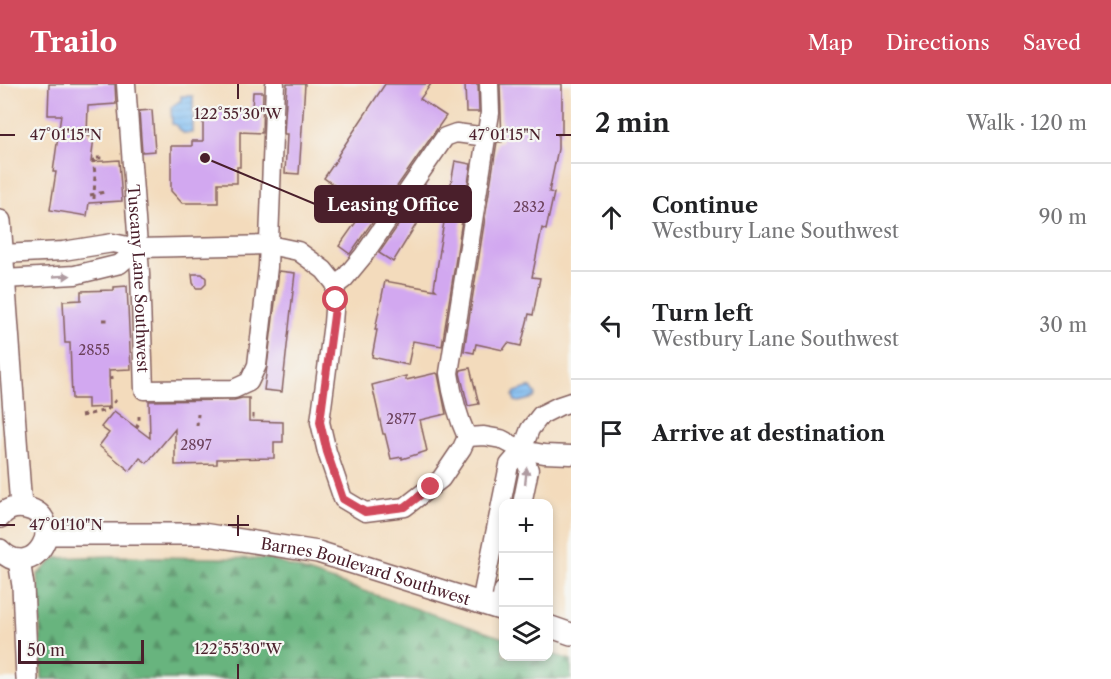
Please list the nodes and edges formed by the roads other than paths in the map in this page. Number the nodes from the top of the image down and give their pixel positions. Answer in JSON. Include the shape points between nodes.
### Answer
{"nodes":[{"id":1,"x":126,"y":84,"type":"edge"},
{"id":2,"x":275,"y":84,"type":"edge"},
{"id":3,"x":489,"y":84,"type":"edge"},
{"id":4,"x":487,"y":137,"type":"junction"},
{"id":5,"x":0,"y":220,"type":"edge"},
{"id":6,"x":269,"y":245,"type":"junction"},
{"id":7,"x":138,"y":248,"type":"junction"},
{"id":8,"x":2,"y":254,"type":"junction"},
{"id":9,"x":4,"y":279,"type":"junction"},
{"id":10,"x":336,"y":285,"type":"junction"},
{"id":11,"x":571,"y":402,"type":"edge"},
{"id":12,"x":467,"y":437,"type":"junction"},
{"id":13,"x":522,"y":450,"type":"junction"},
{"id":14,"x":571,"y":456,"type":"edge"},
{"id":15,"x":523,"y":499,"type":"edge"},
{"id":16,"x":21,"y":507,"type":"junction"},
{"id":17,"x":0,"y":517,"type":"edge"},
{"id":18,"x":46,"y":534,"type":"junction"},
{"id":19,"x":0,"y":550,"type":"edge"},
{"id":20,"x":19,"y":560,"type":"junction"},
{"id":21,"x":497,"y":603,"type":"edge"},
{"id":22,"x":553,"y":627,"type":"edge"},
{"id":23,"x":571,"y":634,"type":"edge"},
{"id":24,"x":27,"y":679,"type":"edge"}],
"edges":[{"from":1,"to":7,"type":"street","name":"Tuscany Lane Southwest"},
{"from":2,"to":6,"type":"street","name":"Tuscany Lane Southwest"},
{"from":3,"to":4,"type":"street"},
{"from":4,"to":10,"type":"street","via":[[456,133],[445,137],[363,256]]},
{"from":4,"to":12,"type":"street","via":[[449,374]]},
{"from":5,"to":8,"type":"street"},
{"from":6,"to":7,"type":"street"},
{"from":6,"to":7,"type":"street","name":"Tuscany Lane Southwest","via":[[257,365],[249,382],[234,389],[144,390]]},
{"from":6,"to":10,"type":"street","via":[[298,251],[324,270]]},
{"from":7,"to":8,"type":"street","via":[[113,243],[63,251]]},
{"from":9,"to":7,"type":"street","one_way":true,"via":[[75,275],[120,264]]},
{"from":8,"to":9,"type":"street"},
{"from":9,"to":16,"type":"street"},
{"from":10,"to":12,"type":"street","via":[[320,422],[343,499],[365,512],[405,507],[441,479]]},
{"from":11,"to":13,"type":"street","via":[[541,415]]},
{"from":12,"to":13,"type":"street","via":[[501,439]]},
{"from":13,"to":14,"type":"street"},
{"from":15,"to":13,"type":"street","one_way":true,"via":[[529,470]]},
{"from":13,"to":21,"type":"street","via":[[509,465]]},
{"from":16,"to":17,"type":"street"},
{"from":16,"to":18,"type":"street","via":[[38,514]]},
{"from":18,"to":20,"type":"street","via":[[37,554]]},
{"from":18,"to":21,"type":"street","name":"Barnes Boulevard Southwest","via":[[202,534],[318,552]]},
{"from":19,"to":20,"type":"street"},
{"from":20,"to":24,"type":"street"},
{"from":22,"to":23,"type":"street"}]}
